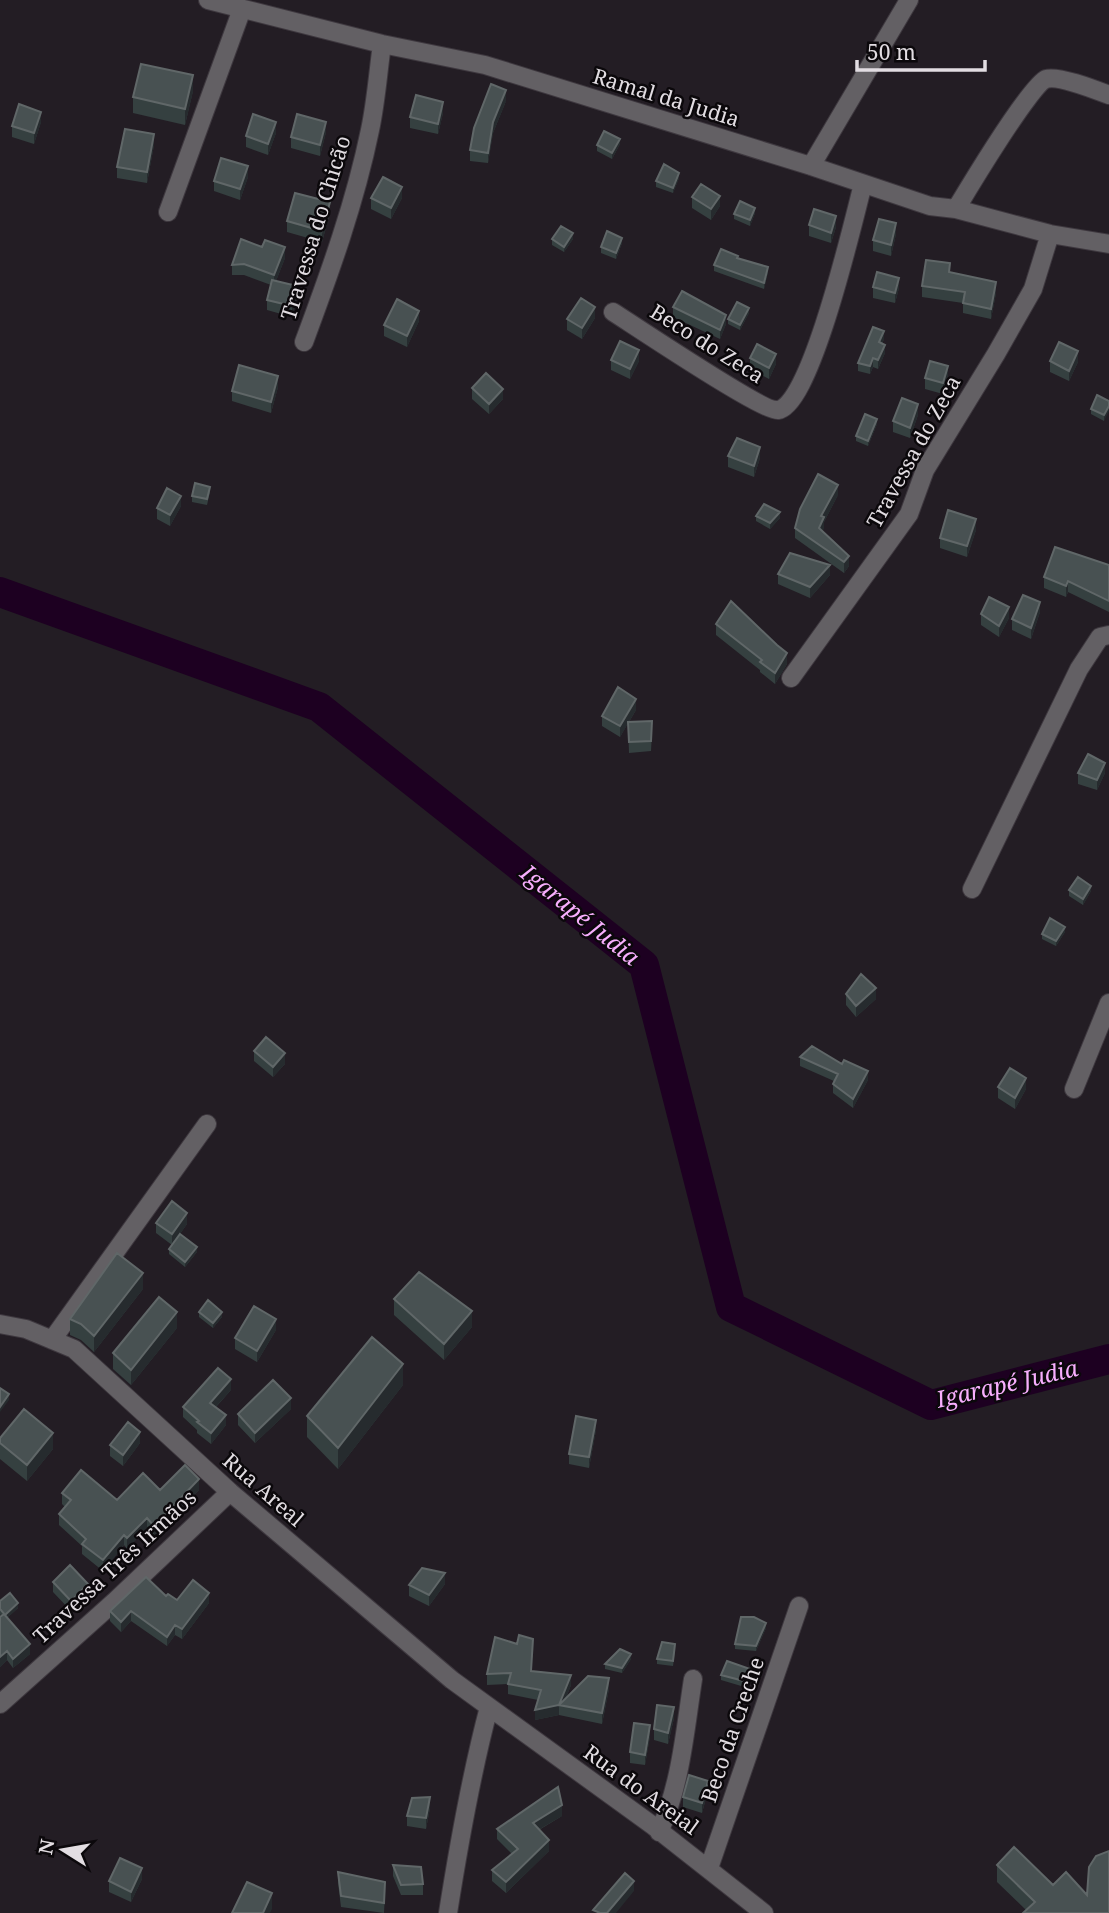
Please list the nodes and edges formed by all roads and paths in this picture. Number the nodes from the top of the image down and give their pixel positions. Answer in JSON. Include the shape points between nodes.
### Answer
{"nodes":[{"id":1,"x":208,"y":0,"type":"edge"},
{"id":2,"x":909,"y":0,"type":"edge"},
{"id":3,"x":242,"y":9,"type":"junction"},
{"id":4,"x":382,"y":44,"type":"junction"},
{"id":5,"x":1109,"y":95,"type":"edge"},
{"id":6,"x":811,"y":166,"type":"junction"},
{"id":7,"x":863,"y":184,"type":"junction"},
{"id":8,"x":956,"y":209,"type":"junction"},
{"id":9,"x":168,"y":212,"type":"dead end"},
{"id":10,"x":1050,"y":234,"type":"junction"},
{"id":11,"x":1109,"y":244,"type":"edge"},
{"id":12,"x":613,"y":312,"type":"dead end"},
{"id":13,"x":304,"y":342,"type":"dead end"},
{"id":14,"x":1104,"y":636,"type":"edge"},
{"id":15,"x":791,"y":678,"type":"dead end"},
{"id":16,"x":972,"y":889,"type":"dead end"},
{"id":17,"x":1109,"y":1003,"type":"edge"},
{"id":18,"x":1074,"y":1089,"type":"dead end"},
{"id":19,"x":207,"y":1124,"type":"dead end"},
{"id":20,"x":0,"y":1324,"type":"edge"},
{"id":21,"x":52,"y":1340,"type":"junction"},
{"id":22,"x":230,"y":1492,"type":"junction"},
{"id":23,"x":799,"y":1606,"type":"dead end"},
{"id":24,"x":693,"y":1679,"type":"dead end"},
{"id":25,"x":0,"y":1704,"type":"edge"},
{"id":26,"x":489,"y":1707,"type":"junction"},
{"id":27,"x":659,"y":1832,"type":"junction"},
{"id":28,"x":709,"y":1868,"type":"junction"},
{"id":29,"x":448,"y":1913,"type":"edge"},
{"id":30,"x":764,"y":1913,"type":"edge"}],
"edges":[{"from":1,"to":3,"type":"street","name":"Ramal da Judia"},
{"from":2,"to":6,"type":"street"},
{"from":3,"to":4,"type":"street","name":"Ramal da Judia"},
{"from":3,"to":9,"type":"street"},
{"from":4,"to":6,"type":"street","name":"Ramal da Judia","via":[[485,65]]},
{"from":4,"to":13,"type":"street","name":"Travessa do Chicão","via":[[360,174]]},
{"from":5,"to":8,"type":"street","via":[[1056,79],[1041,82]]},
{"from":6,"to":7,"type":"street","name":"Ramal da Judia"},
{"from":7,"to":8,"type":"street","name":"Ramal da Judia","via":[[930,206]]},
{"from":7,"to":12,"type":"street","name":"Beco do Zeca","via":[[818,345],[806,375],[784,408],[771,409],[747,397]]},
{"from":8,"to":10,"type":"street","name":"Ramal da Judia"},
{"from":10,"to":11,"type":"street","name":"Ramal da Judia"},
{"from":10,"to":15,"type":"street","name":"Travessa do Zeca","via":[[1033,289],[925,470],[909,514]]},
{"from":14,"to":16,"type":"street","via":[[1079,669]]},
{"from":17,"to":18,"type":"street"},
{"from":19,"to":21,"type":"street"},
{"from":20,"to":21,"type":"street","name":"Rua Areal"},
{"from":21,"to":22,"type":"street","name":"Rua Areal","via":[[74,1349]]},
{"from":22,"to":25,"type":"street","name":"Travessa Três Irmãos"},
{"from":22,"to":26,"type":"street","name":"Rua Areal","via":[[452,1681]]},
{"from":23,"to":28,"type":"street","name":"Beco da Creche"},
{"from":24,"to":27,"type":"street","via":[[682,1752]]},
{"from":26,"to":27,"type":"street","name":"Rua do Areial"},
{"from":26,"to":29,"type":"street"},
{"from":27,"to":28,"type":"street","name":"Rua do Areial"},
{"from":28,"to":30,"type":"street","name":"Rua do Areial"}]}
